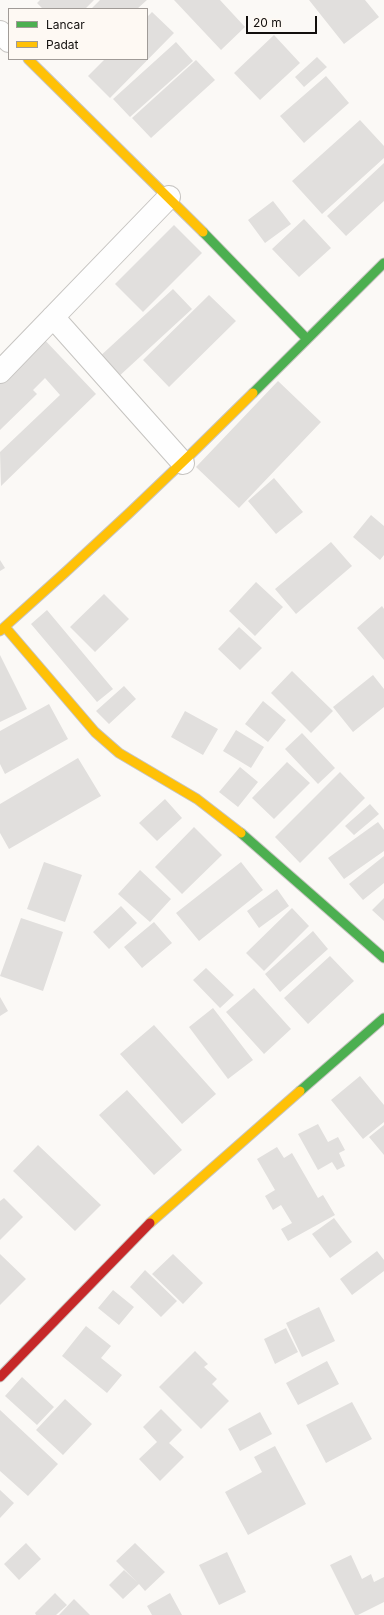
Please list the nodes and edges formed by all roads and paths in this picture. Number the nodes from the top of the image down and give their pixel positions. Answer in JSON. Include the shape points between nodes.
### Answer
{"nodes":[{"id":1,"x":0,"y":32,"type":"edge"},
{"id":2,"x":8,"y":40,"type":"edge"},
{"id":3,"x":29,"y":60,"type":"edge"},
{"id":4,"x":169,"y":197,"type":"junction"},
{"id":5,"x":384,"y":263,"type":"edge"},
{"id":6,"x":53,"y":317,"type":"junction"},
{"id":7,"x":307,"y":339,"type":"junction"},
{"id":8,"x":0,"y":372,"type":"edge"},
{"id":9,"x":183,"y":463,"type":"junction"},
{"id":10,"x":2,"y":629,"type":"edge"},
{"id":11,"x":384,"y":958,"type":"edge"},
{"id":12,"x":384,"y":1018,"type":"edge"},
{"id":13,"x":0,"y":1378,"type":"edge"}],
"edges":[{"from":1,"to":2,"type":"street"},
{"from":3,"to":4,"type":"street"},
{"from":4,"to":6,"type":"street"},
{"from":4,"to":7,"type":"street"},
{"from":5,"to":7,"type":"street"},
{"from":6,"to":8,"type":"street"},
{"from":6,"to":9,"type":"street"},
{"from":7,"to":9,"type":"street"},
{"from":9,"to":10,"type":"street","via":[[73,567]]},
{"from":10,"to":11,"type":"street","via":[[95,732],[119,753],[197,799],[228,822]]},
{"from":12,"to":13,"type":"street","via":[[157,1216]]}]}
